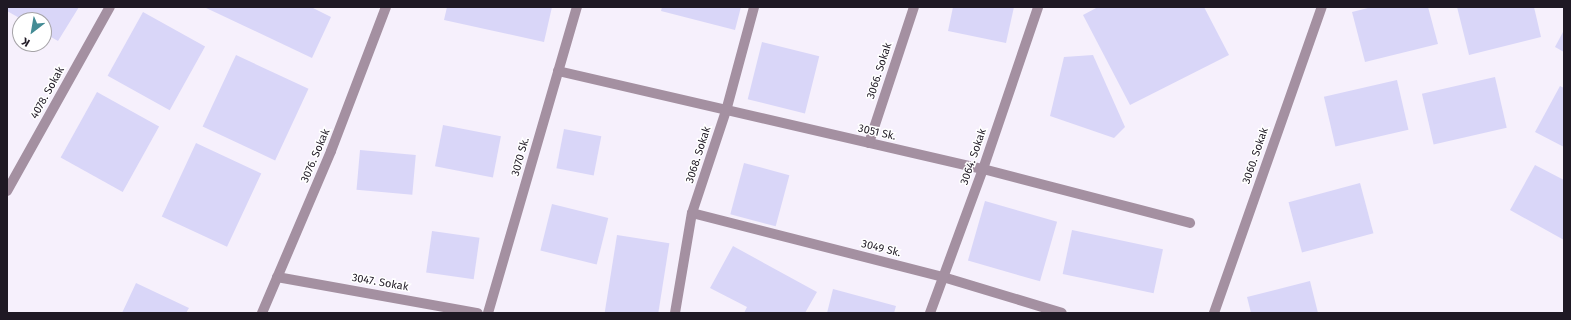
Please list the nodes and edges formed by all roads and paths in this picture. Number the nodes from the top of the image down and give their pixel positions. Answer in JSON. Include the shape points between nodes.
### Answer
{"nodes":[{"id":1,"x":110,"y":7,"type":"edge"},
{"id":2,"x":577,"y":7,"type":"edge"},
{"id":3,"x":754,"y":7,"type":"edge"},
{"id":4,"x":914,"y":7,"type":"edge"},
{"id":5,"x":1038,"y":7,"type":"edge"},
{"id":6,"x":1322,"y":7,"type":"edge"},
{"id":7,"x":384,"y":8,"type":"edge"},
{"id":8,"x":558,"y":71,"type":"junction"},
{"id":9,"x":726,"y":111,"type":"junction"},
{"id":10,"x":869,"y":143,"type":"junction"},
{"id":11,"x":983,"y":169,"type":"junction"},
{"id":12,"x":7,"y":191,"type":"edge"},
{"id":13,"x":692,"y":213,"type":"junction"},
{"id":14,"x":1190,"y":223,"type":"dead end"},
{"id":15,"x":278,"y":277,"type":"junction"},
{"id":16,"x":943,"y":278,"type":"junction"},
{"id":17,"x":262,"y":313,"type":"edge"},
{"id":18,"x":478,"y":313,"type":"edge"},
{"id":19,"x":488,"y":313,"type":"edge"},
{"id":20,"x":675,"y":313,"type":"edge"},
{"id":21,"x":930,"y":313,"type":"edge"},
{"id":22,"x":1062,"y":313,"type":"edge"},
{"id":23,"x":1214,"y":313,"type":"edge"}],
"edges":[{"from":1,"to":12,"type":"street","name":"4078. Sokak"},
{"from":2,"to":8,"type":"street","name":"3070 Sk."},
{"from":3,"to":9,"type":"street","name":"3068. Sokak"},
{"from":4,"to":10,"type":"street","name":"3066. Sokak"},
{"from":5,"to":11,"type":"street","name":"3064. Sokak"},
{"from":6,"to":23,"type":"street","name":"3060. Sokak"},
{"from":7,"to":15,"type":"street","name":"3076. Sokak","via":[[331,151]]},
{"from":8,"to":9,"type":"street","name":"3051 Sk."},
{"from":8,"to":19,"type":"street","name":"3070 Sk."},
{"from":9,"to":10,"type":"street","name":"3051 Sk."},
{"from":9,"to":13,"type":"street","name":"3068. Sokak"},
{"from":10,"to":11,"type":"street","name":"3051 Sk."},
{"from":11,"to":14,"type":"street","name":"3051 Sk."},
{"from":11,"to":16,"type":"street","name":"3064. Sokak"},
{"from":13,"to":16,"type":"street","name":"3049 Sk."},
{"from":13,"to":20,"type":"street","name":"3068. Sokak"},
{"from":15,"to":17,"type":"street","name":"3076. Sokak"},
{"from":15,"to":18,"type":"street","name":"3047. Sokak"},
{"from":16,"to":21,"type":"street","name":"3064. Sokak"},
{"from":16,"to":22,"type":"street","name":"3049 Sk."}]}
